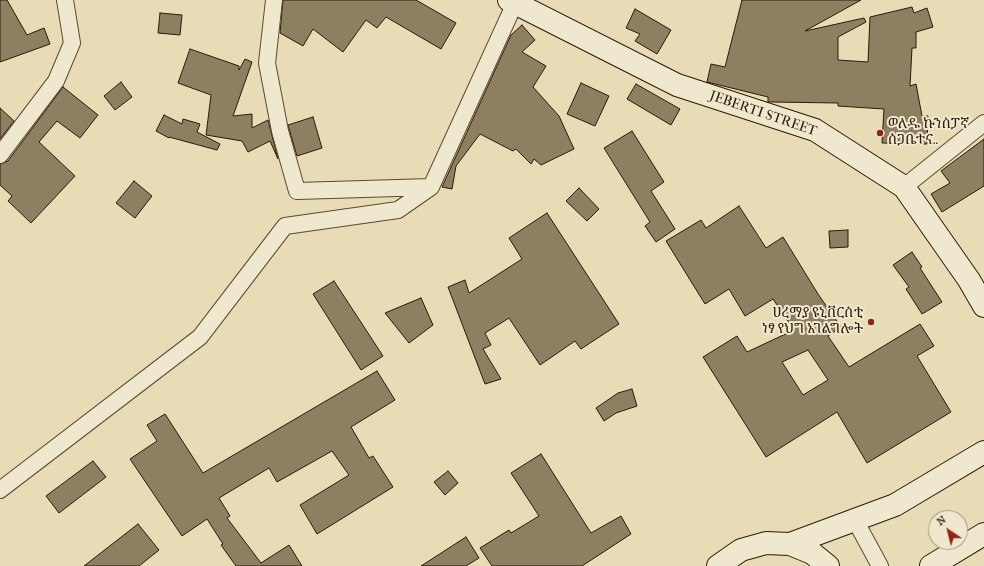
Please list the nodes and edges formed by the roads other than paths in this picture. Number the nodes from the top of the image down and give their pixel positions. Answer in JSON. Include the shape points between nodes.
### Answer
{"nodes":[{"id":1,"x":65,"y":0,"type":"edge"},
{"id":2,"x":274,"y":0,"type":"edge"},
{"id":3,"x":512,"y":2,"type":"edge"},
{"id":4,"x":984,"y":123,"type":"edge"},
{"id":5,"x":0,"y":156,"type":"edge"},
{"id":6,"x":431,"y":187,"type":"junction"},
{"id":7,"x":904,"y":187,"type":"junction"},
{"id":8,"x":984,"y":306,"type":"edge"},
{"id":9,"x":984,"y":452,"type":"edge"},
{"id":10,"x":0,"y":490,"type":"edge"},
{"id":11,"x":855,"y":520,"type":"junction"},
{"id":12,"x":984,"y":534,"type":"edge"},
{"id":13,"x":790,"y":544,"type":"junction"},
{"id":14,"x":718,"y":566,"type":"edge"},
{"id":15,"x":828,"y":566,"type":"edge"},
{"id":16,"x":880,"y":566,"type":"edge"},
{"id":17,"x":931,"y":566,"type":"edge"}],
"edges":[{"from":1,"to":5,"type":"street","via":[[72,43],[56,81]]},
{"from":2,"to":6,"type":"street","via":[[267,63],[280,131],[297,191]]},
{"from":3,"to":6,"type":"street"},
{"from":3,"to":7,"type":"street","name":"JEBERTI STREET","via":[[677,85],[815,130]]},
{"from":4,"to":7,"type":"street"},
{"from":6,"to":10,"type":"street","via":[[398,210],[285,226],[200,337]]},
{"from":7,"to":8,"type":"street","name":"JEBERTI STREET","via":[[969,280]]},
{"from":9,"to":11,"type":"street","via":[[895,505]]},
{"from":11,"to":13,"type":"street"},
{"from":11,"to":16,"type":"street"},
{"from":12,"to":17,"type":"street"},
{"from":13,"to":14,"type":"street","via":[[766,543],[740,550]]},
{"from":13,"to":15,"type":"street","via":[[812,553]]}]}
